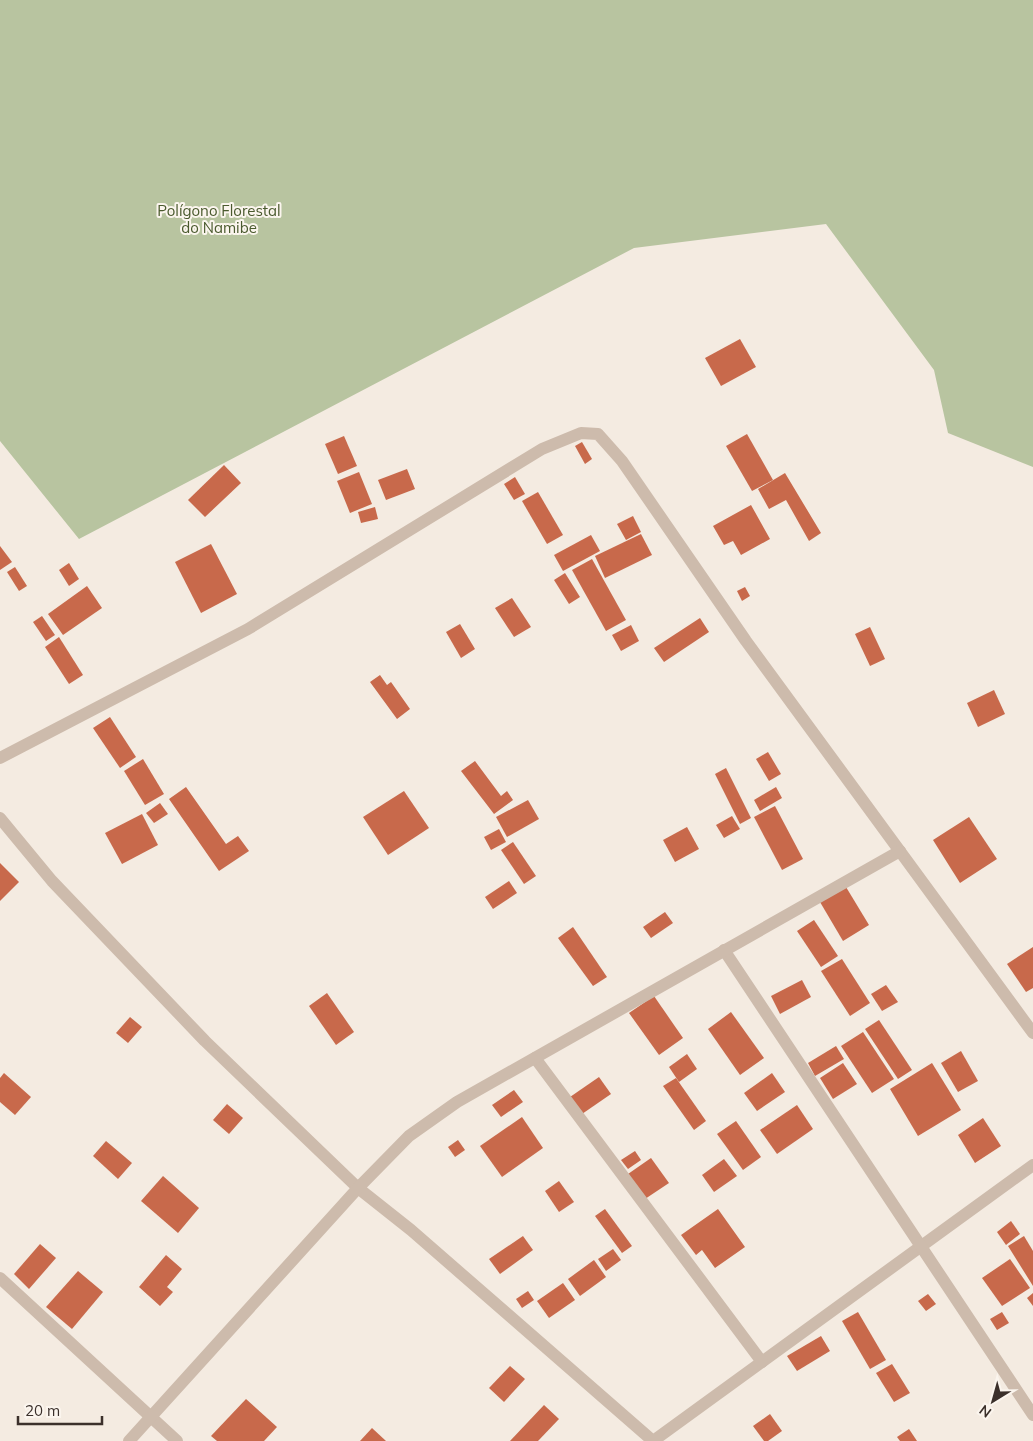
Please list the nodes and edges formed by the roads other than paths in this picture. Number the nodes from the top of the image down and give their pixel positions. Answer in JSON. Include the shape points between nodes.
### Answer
{"nodes":[{"id":1,"x":0,"y":758,"type":"edge"},
{"id":2,"x":0,"y":818,"type":"edge"},
{"id":3,"x":900,"y":851,"type":"junction"},
{"id":4,"x":724,"y":950,"type":"junction"},
{"id":5,"x":1033,"y":1033,"type":"edge"},
{"id":6,"x":535,"y":1058,"type":"junction"},
{"id":7,"x":1033,"y":1165,"type":"edge"},
{"id":8,"x":358,"y":1188,"type":"junction"},
{"id":9,"x":920,"y":1247,"type":"junction"},
{"id":10,"x":0,"y":1278,"type":"edge"},
{"id":11,"x":762,"y":1362,"type":"junction"},
{"id":12,"x":1033,"y":1415,"type":"edge"},
{"id":13,"x":150,"y":1417,"type":"junction"},
{"id":14,"x":128,"y":1441,"type":"edge"},
{"id":15,"x":177,"y":1441,"type":"edge"}],
"edges":[{"from":1,"to":3,"type":"street","via":[[248,629],[542,449],[581,433],[598,434],[622,460],[746,640]]},
{"from":2,"to":8,"type":"street","via":[[52,881],[205,1041]]},
{"from":3,"to":4,"type":"street"},
{"from":3,"to":5,"type":"street"},
{"from":4,"to":6,"type":"street"},
{"from":4,"to":9,"type":"street"},
{"from":6,"to":8,"type":"street","via":[[457,1102],[409,1136]]},
{"from":6,"to":11,"type":"street"},
{"from":7,"to":9,"type":"street"},
{"from":8,"to":11,"type":"street","via":[[411,1230],[653,1441]]},
{"from":8,"to":13,"type":"street"},
{"from":9,"to":11,"type":"street"},
{"from":9,"to":12,"type":"street"},
{"from":10,"to":13,"type":"street"},
{"from":13,"to":14,"type":"street"},
{"from":13,"to":15,"type":"street"}]}
